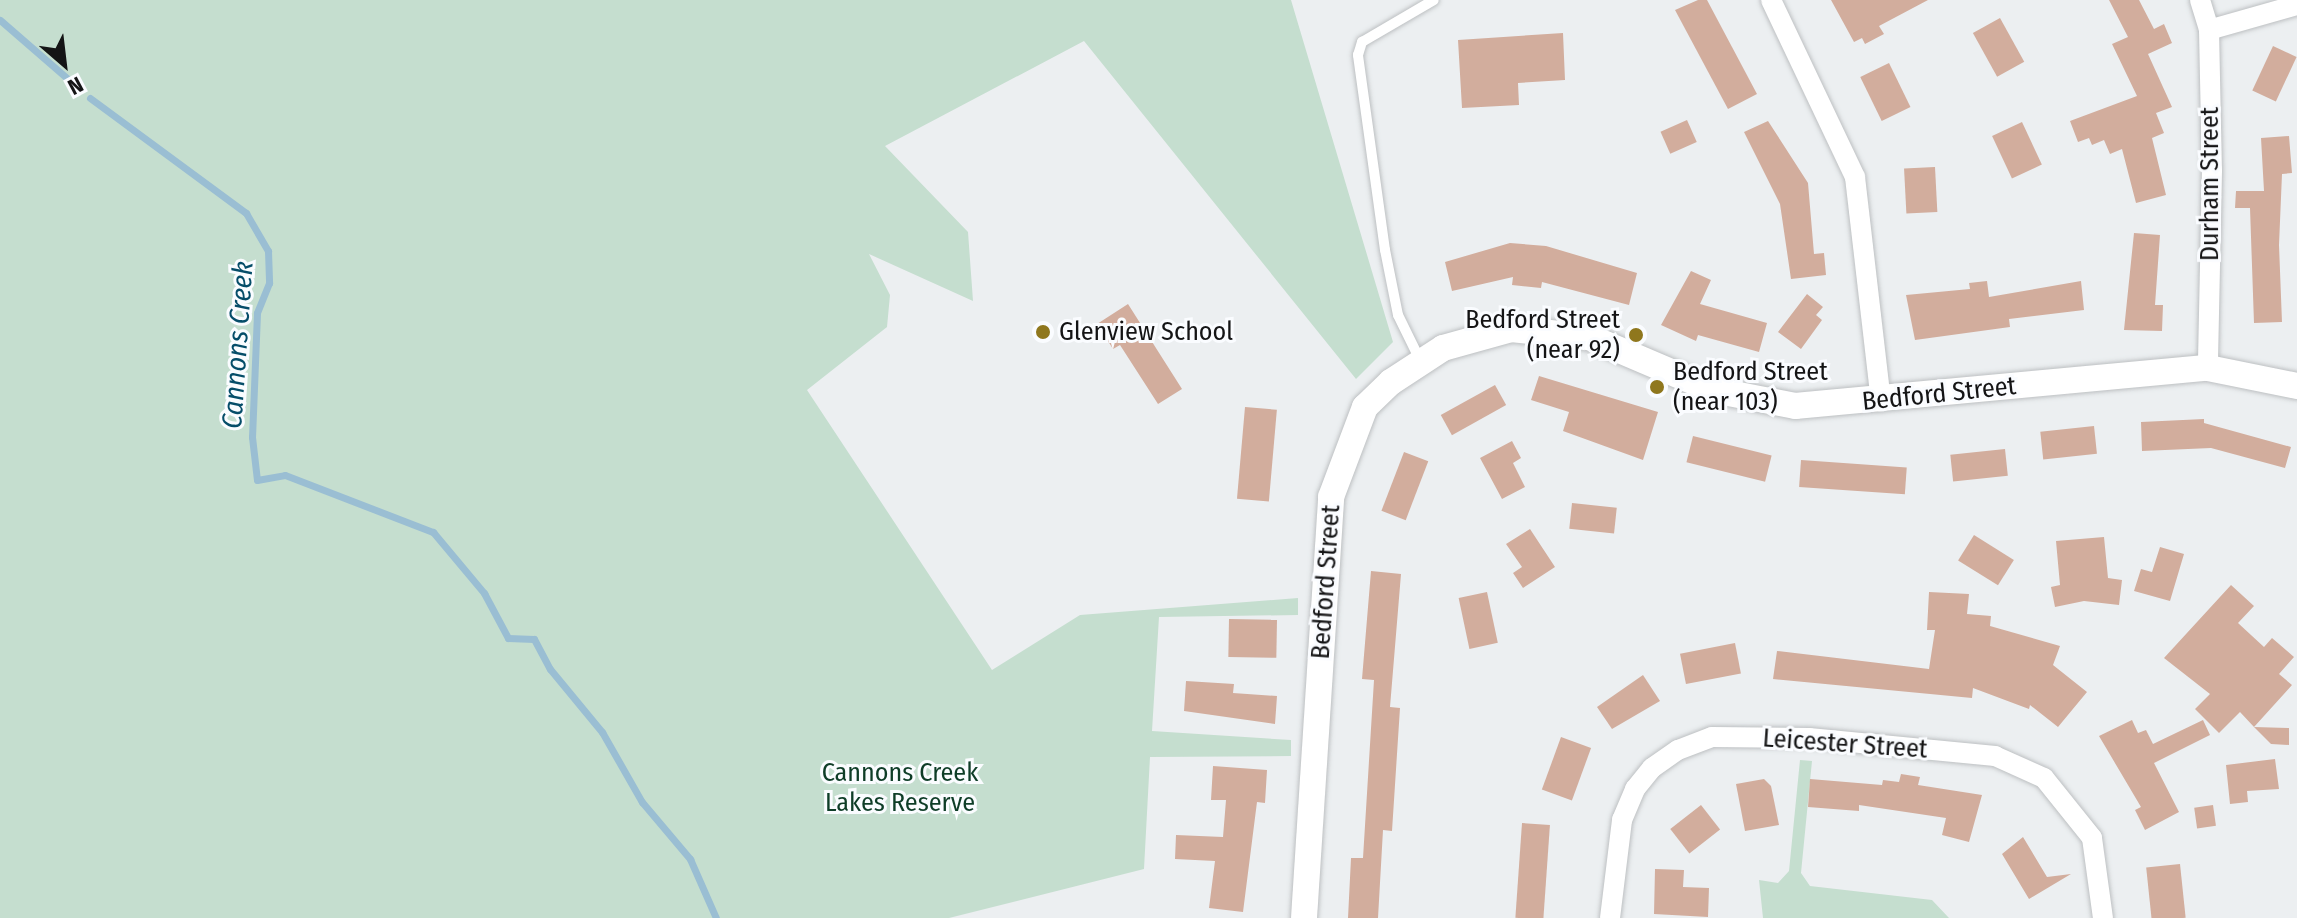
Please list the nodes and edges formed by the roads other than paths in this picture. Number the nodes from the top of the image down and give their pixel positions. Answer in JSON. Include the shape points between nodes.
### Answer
{"nodes":[{"id":1,"x":1434,"y":0,"type":"edge"},
{"id":2,"x":1771,"y":0,"type":"edge"},
{"id":3,"x":2200,"y":0,"type":"edge"},
{"id":4,"x":2297,"y":5,"type":"edge"},
{"id":5,"x":2209,"y":30,"type":"junction"},
{"id":6,"x":1421,"y":362,"type":"junction"},
{"id":7,"x":2208,"y":368,"type":"junction"},
{"id":8,"x":2297,"y":386,"type":"edge"},
{"id":9,"x":1881,"y":402,"type":"junction"},
{"id":10,"x":1304,"y":918,"type":"edge"},
{"id":11,"x":1610,"y":918,"type":"edge"},
{"id":12,"x":2103,"y":918,"type":"edge"}],
"edges":[{"from":1,"to":6,"type":"lane","via":[[1362,42],[1358,55],[1398,315]]},
{"from":2,"to":9,"type":"street","via":[[1855,177]]},
{"from":3,"to":5,"type":"street","name":"Durham Street"},
{"from":4,"to":5,"type":"street"},
{"from":5,"to":7,"type":"street","name":"Durham Street"},
{"from":6,"to":9,"type":"street","name":"Bedford Street","via":[[1476,335],[1511,329],[1589,337],[1704,387],[1761,401],[1795,406]]},
{"from":6,"to":10,"type":"street","name":"Bedford Street","via":[[1365,407],[1331,497]]},
{"from":7,"to":8,"type":"street","name":"Bedford Street"},
{"from":7,"to":9,"type":"street","name":"Bedford Street"},
{"from":11,"to":12,"type":"street","name":"Leicester Street","via":[[1622,820],[1635,789],[1652,768],[1678,750],[1712,737],[1809,738],[1995,756],[2044,778],[2092,838]]}]}
